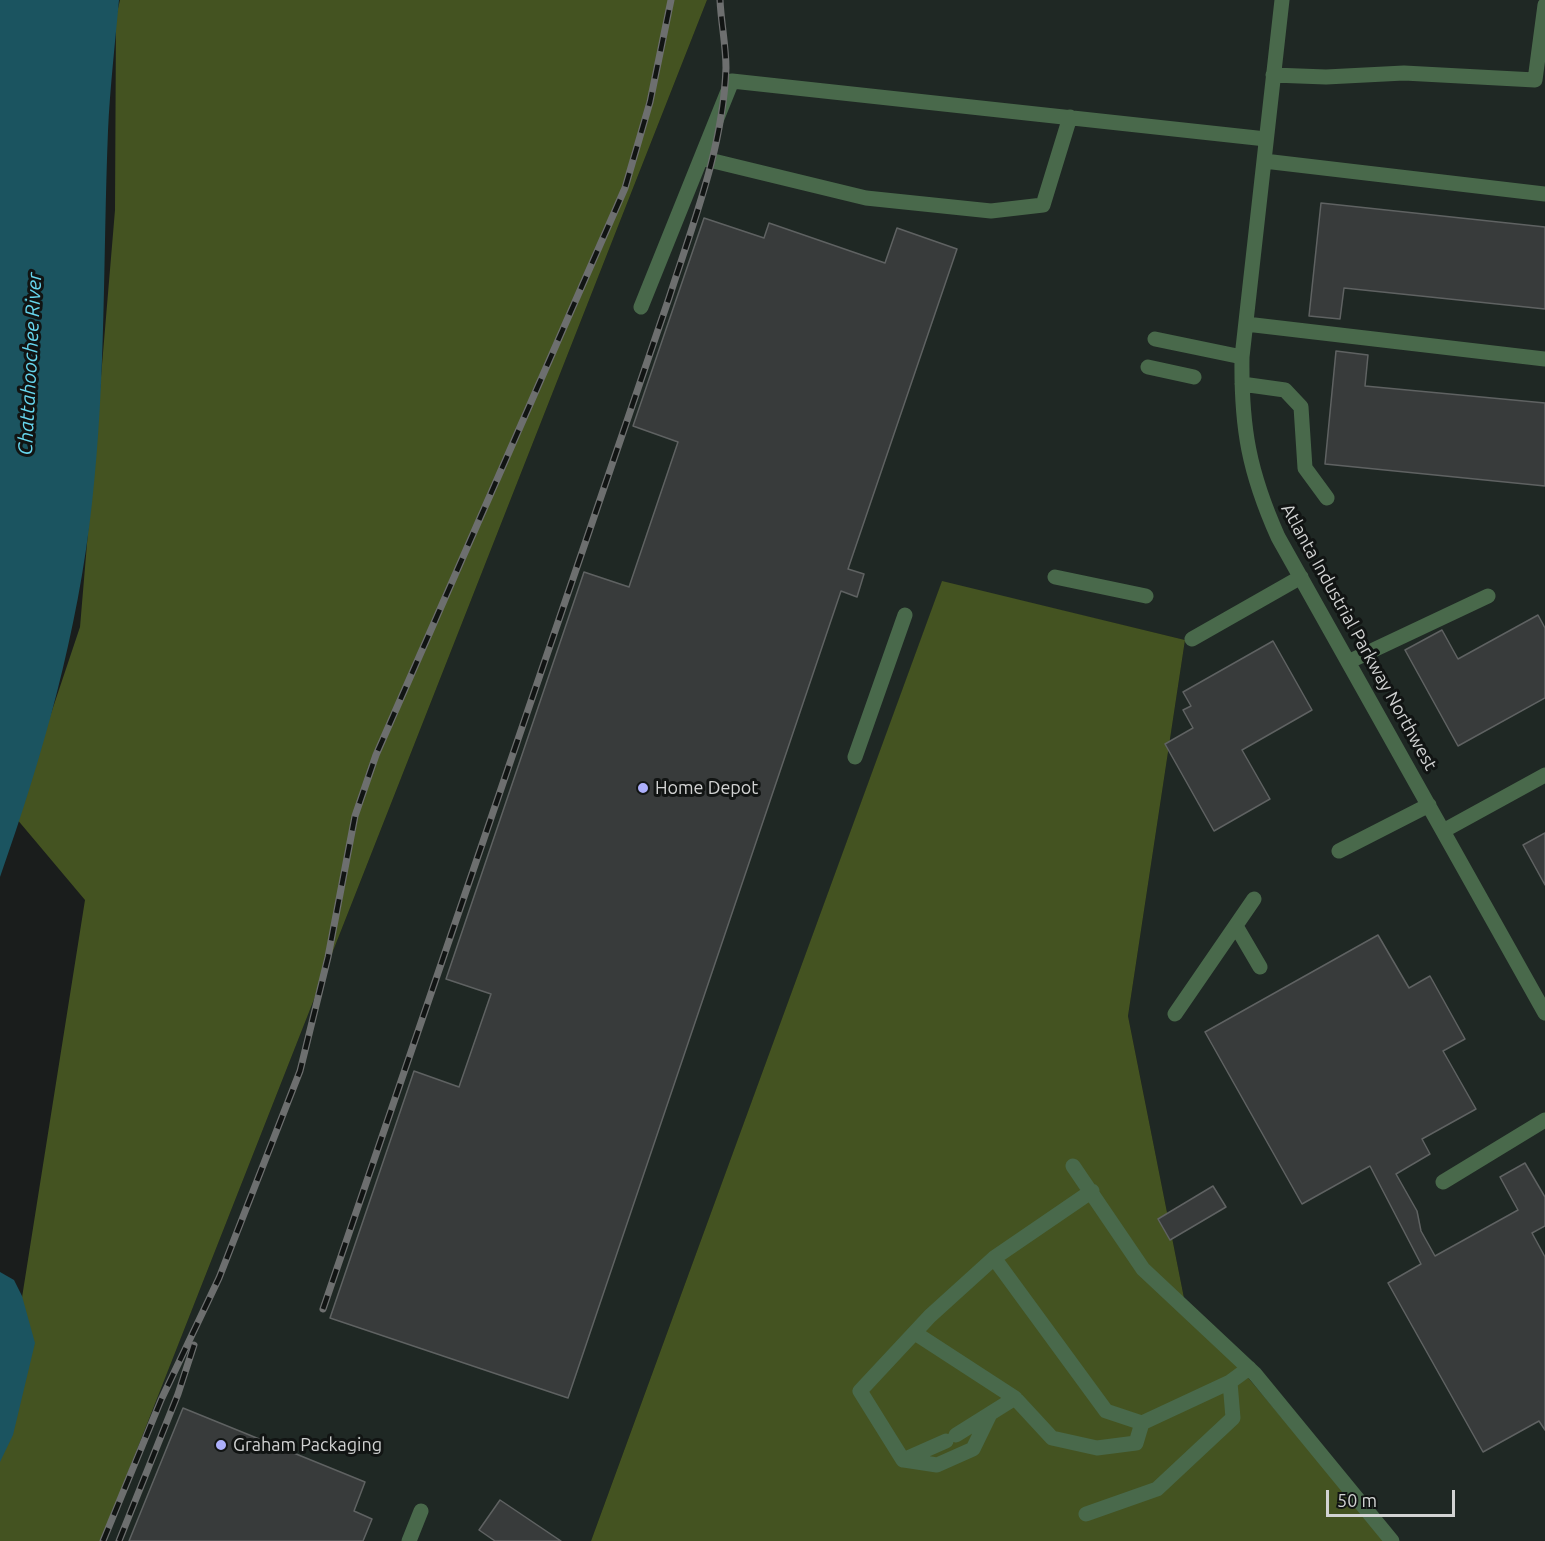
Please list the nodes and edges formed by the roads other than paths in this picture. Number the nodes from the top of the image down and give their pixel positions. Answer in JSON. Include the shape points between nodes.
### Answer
{"nodes":[{"id":1,"x":1282,"y":0,"type":"edge"},
{"id":2,"x":1545,"y":5,"type":"edge"},
{"id":3,"x":1273,"y":75,"type":"junction"},
{"id":4,"x":1070,"y":117,"type":"junction"},
{"id":5,"x":1266,"y":139,"type":"junction"},
{"id":6,"x":701,"y":158,"type":"junction"},
{"id":7,"x":1264,"y":161,"type":"junction"},
{"id":8,"x":1545,"y":194,"type":"edge"},
{"id":9,"x":640,"y":307,"type":"dead end"},
{"id":10,"x":1246,"y":324,"type":"junction"},
{"id":11,"x":1155,"y":339,"type":"dead end"},
{"id":12,"x":1242,"y":357,"type":"junction"},
{"id":13,"x":1545,"y":359,"type":"edge"},
{"id":14,"x":1148,"y":367,"type":"dead end"},
{"id":15,"x":1194,"y":377,"type":"dead end"},
{"id":16,"x":1242,"y":384,"type":"junction"},
{"id":17,"x":1327,"y":498,"type":"dead end"},
{"id":18,"x":1055,"y":577,"type":"dead end"},
{"id":19,"x":1301,"y":577,"type":"junction"},
{"id":20,"x":1146,"y":596,"type":"dead end"},
{"id":21,"x":1488,"y":596,"type":"dead end"},
{"id":22,"x":905,"y":615,"type":"dead end"},
{"id":23,"x":1192,"y":639,"type":"dead end"},
{"id":24,"x":1348,"y":662,"type":"junction"},
{"id":25,"x":855,"y":757,"type":"dead end"},
{"id":26,"x":1545,"y":775,"type":"edge"},
{"id":27,"x":1429,"y":805,"type":"junction"},
{"id":28,"x":1443,"y":831,"type":"junction"},
{"id":29,"x":1339,"y":851,"type":"dead end"},
{"id":30,"x":1254,"y":898,"type":"dead end"},
{"id":31,"x":1236,"y":926,"type":"junction"},
{"id":32,"x":1260,"y":967,"type":"dead end"},
{"id":33,"x":1545,"y":1013,"type":"edge"},
{"id":34,"x":1175,"y":1014,"type":"dead end"},
{"id":35,"x":1541,"y":1122,"type":"edge"},
{"id":36,"x":1545,"y":1138,"type":"edge"},
{"id":37,"x":1073,"y":1166,"type":"dead end"},
{"id":38,"x":1443,"y":1182,"type":"dead end"},
{"id":39,"x":1092,"y":1191,"type":"junction"},
{"id":40,"x":994,"y":1258,"type":"junction"},
{"id":41,"x":915,"y":1333,"type":"junction"},
{"id":42,"x":1249,"y":1368,"type":"junction"},
{"id":43,"x":1230,"y":1382,"type":"junction"},
{"id":44,"x":1015,"y":1398,"type":"junction"},
{"id":45,"x":990,"y":1414,"type":"junction"},
{"id":46,"x":1142,"y":1423,"type":"junction"},
{"id":47,"x":903,"y":1460,"type":"junction"},
{"id":48,"x":421,"y":1511,"type":"dead end"},
{"id":49,"x":1086,"y":1514,"type":"dead end"},
{"id":50,"x":409,"y":1541,"type":"edge"},
{"id":51,"x":1392,"y":1541,"type":"edge"}],
"edges":[{"from":1,"to":3,"type":"street","name":"Atlanta Industrial Parkway Northwest"},
{"from":2,"to":3,"type":"street","via":[[1535,80],[1404,73]]},
{"from":3,"to":5,"type":"street","name":"Atlanta Industrial Parkway Northwest"},
{"from":4,"to":5,"type":"street"},
{"from":4,"to":6,"type":"street","via":[[732,81]]},
{"from":4,"to":6,"type":"street","via":[[1043,205],[991,211],[866,198]]},
{"from":5,"to":7,"type":"street","name":"Atlanta Industrial Parkway Northwest"},
{"from":6,"to":9,"type":"street"},
{"from":7,"to":8,"type":"street"},
{"from":7,"to":10,"type":"street","name":"Atlanta Industrial Parkway Northwest"},
{"from":10,"to":12,"type":"street","name":"Atlanta Industrial Parkway Northwest"},
{"from":10,"to":13,"type":"street"},
{"from":11,"to":12,"type":"street"},
{"from":12,"to":16,"type":"street","name":"Atlanta Industrial Parkway Northwest"},
{"from":14,"to":15,"type":"street"},
{"from":16,"to":17,"type":"street","via":[[1285,390],[1301,407],[1305,468]]},
{"from":16,"to":19,"type":"street","name":"Atlanta Industrial Parkway Northwest","via":[[1248,455],[1260,497]]},
{"from":18,"to":20,"type":"street"},
{"from":19,"to":23,"type":"street"},
{"from":19,"to":24,"type":"street","name":"Atlanta Industrial Parkway Northwest"},
{"from":21,"to":24,"type":"street"},
{"from":22,"to":25,"type":"street"},
{"from":24,"to":27,"type":"street","name":"Atlanta Industrial Parkway Northwest"},
{"from":26,"to":28,"type":"street"},
{"from":27,"to":28,"type":"street","name":"Atlanta Industrial Parkway Northwest"},
{"from":27,"to":29,"type":"street"},
{"from":28,"to":33,"type":"street","name":"Atlanta Industrial Parkway Northwest"},
{"from":30,"to":31,"type":"street"},
{"from":31,"to":32,"type":"street"},
{"from":31,"to":34,"type":"street"},
{"from":35,"to":36,"type":"street"},
{"from":35,"to":38,"type":"street"},
{"from":37,"to":39,"type":"street"},
{"from":39,"to":40,"type":"street"},
{"from":39,"to":42,"type":"street","via":[[1143,1269]]},
{"from":40,"to":41,"type":"street"},
{"from":40,"to":46,"type":"street","via":[[1106,1411]]},
{"from":41,"to":44,"type":"street"},
{"from":41,"to":47,"type":"street","via":[[861,1390]]},
{"from":42,"to":43,"type":"street"},
{"from":42,"to":51,"type":"street"},
{"from":43,"to":46,"type":"street"},
{"from":43,"to":49,"type":"street","via":[[1233,1418],[1158,1489]]},
{"from":44,"to":45,"type":"street"},
{"from":44,"to":46,"type":"street","via":[[1052,1438],[1097,1448],[1136,1443]]},
{"from":45,"to":47,"type":"street"},
{"from":45,"to":47,"type":"street","via":[[973,1449],[937,1465]]},
{"from":48,"to":50,"type":"street"}]}
